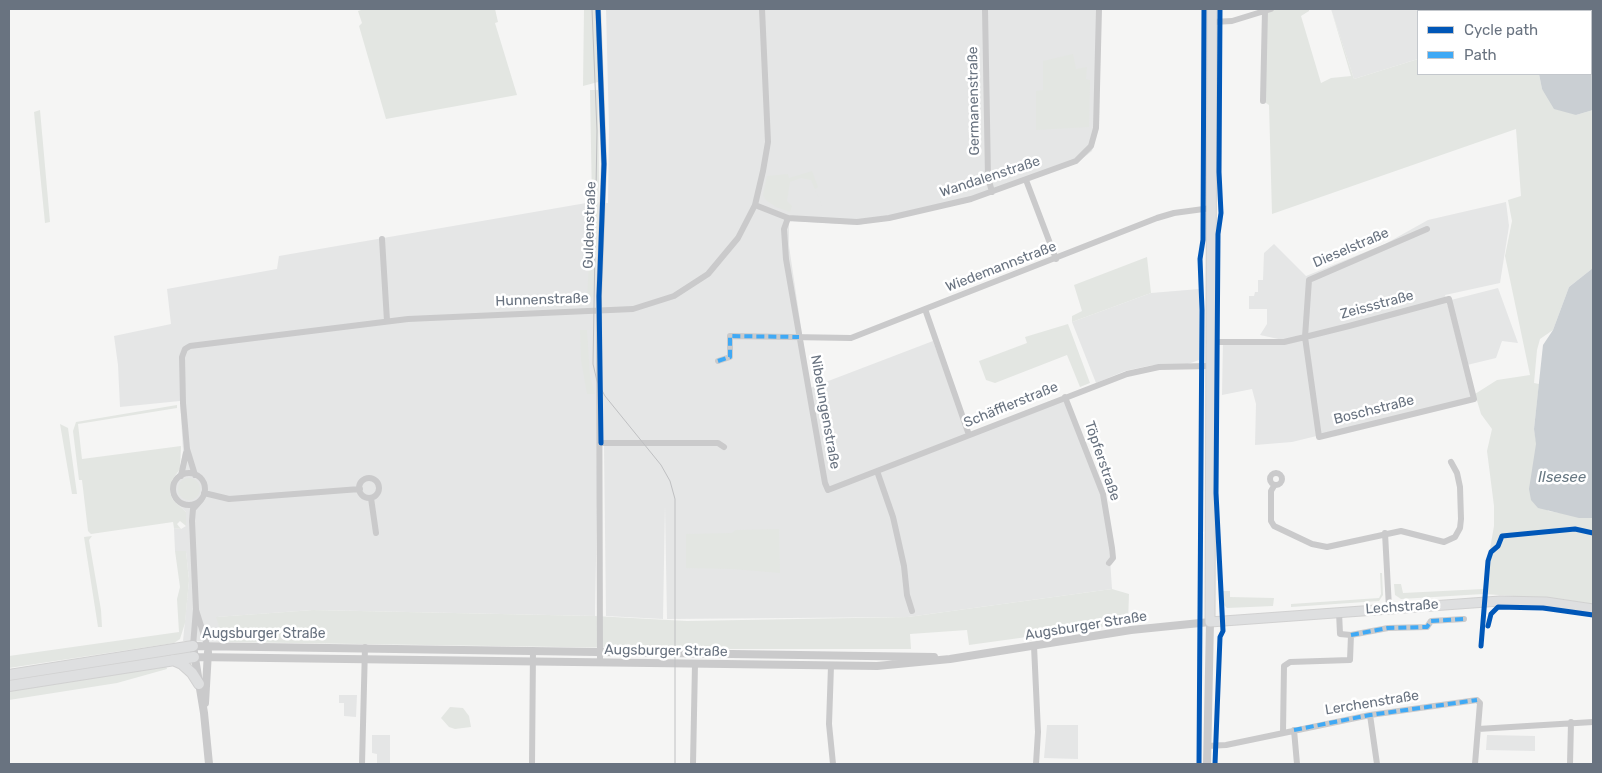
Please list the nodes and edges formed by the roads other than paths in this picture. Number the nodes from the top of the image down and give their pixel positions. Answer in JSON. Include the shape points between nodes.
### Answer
{"nodes":[{"id":1,"x":598,"y":9,"type":"edge"},
{"id":2,"x":762,"y":9,"type":"edge"},
{"id":3,"x":985,"y":9,"type":"edge"},
{"id":4,"x":1099,"y":9,"type":"edge"},
{"id":5,"x":1212,"y":9,"type":"edge"},
{"id":6,"x":1268,"y":10,"type":"edge"},
{"id":7,"x":1212,"y":22,"type":"junction"},
{"id":8,"x":1263,"y":101,"type":"dead end"},
{"id":9,"x":1026,"y":180,"type":"junction"},
{"id":10,"x":992,"y":192,"type":"junction"},
{"id":11,"x":754,"y":205,"type":"junction"},
{"id":12,"x":1210,"y":208,"type":"junction"},
{"id":13,"x":788,"y":218,"type":"junction"},
{"id":14,"x":1427,"y":229,"type":"dead end"},
{"id":15,"x":382,"y":239,"type":"dead end"},
{"id":16,"x":1056,"y":259,"type":"junction"},
{"id":17,"x":925,"y":309,"type":"junction"},
{"id":18,"x":599,"y":311,"type":"junction"},
{"id":19,"x":387,"y":321,"type":"junction"},
{"id":20,"x":799,"y":337,"type":"junction"},
{"id":21,"x":1305,"y":337,"type":"junction"},
{"id":22,"x":1209,"y":342,"type":"junction"},
{"id":23,"x":718,"y":361,"type":"dead end"},
{"id":24,"x":1209,"y":366,"type":"junction"},
{"id":25,"x":1065,"y":397,"type":"junction"},
{"id":26,"x":1474,"y":399,"type":"joint"},
{"id":27,"x":969,"y":435,"type":"junction"},
{"id":28,"x":601,"y":442,"type":"junction"},
{"id":29,"x":724,"y":447,"type":"dead end"},
{"id":30,"x":187,"y":449,"type":"junction"},
{"id":31,"x":1452,"y":462,"type":"dead end"},
{"id":32,"x":877,"y":471,"type":"junction"},
{"id":33,"x":195,"y":475,"type":"junction"},
{"id":34,"x":180,"y":476,"type":"junction"},
{"id":35,"x":1274,"y":486,"type":"dead end"},
{"id":36,"x":360,"y":489,"type":"junction"},
{"id":37,"x":828,"y":490,"type":"joint"},
{"id":38,"x":204,"y":493,"type":"junction"},
{"id":39,"x":371,"y":498,"type":"junction"},
{"id":40,"x":201,"y":500,"type":"junction"},
{"id":41,"x":181,"y":503,"type":"junction"},
{"id":42,"x":192,"y":521,"type":"junction"},
{"id":43,"x":376,"y":533,"type":"dead end"},
{"id":44,"x":1385,"y":533,"type":"junction"},
{"id":45,"x":1109,"y":563,"type":"dead end"},
{"id":46,"x":1389,"y":608,"type":"junction"},
{"id":47,"x":196,"y":609,"type":"junction"},
{"id":48,"x":1593,"y":609,"type":"edge"},
{"id":49,"x":912,"y":610,"type":"dead end"},
{"id":50,"x":1339,"y":612,"type":"junction"},
{"id":51,"x":1464,"y":619,"type":"dead end"},
{"id":52,"x":1210,"y":622,"type":"junction"},
{"id":53,"x":1351,"y":636,"type":"junction"},
{"id":54,"x":207,"y":645,"type":"junction"},
{"id":55,"x":193,"y":646,"type":"junction"},
{"id":56,"x":1034,"y":646,"type":"junction"},
{"id":57,"x":365,"y":647,"type":"junction"},
{"id":58,"x":533,"y":650,"type":"junction"},
{"id":59,"x":600,"y":651,"type":"junction"},
{"id":60,"x":967,"y":656,"type":"junction"},
{"id":61,"x":194,"y":657,"type":"junction"},
{"id":62,"x":208,"y":657,"type":"junction"},
{"id":63,"x":365,"y":659,"type":"junction"},
{"id":64,"x":173,"y":660,"type":"junction"},
{"id":65,"x":533,"y":661,"type":"junction"},
{"id":66,"x":600,"y":663,"type":"junction"},
{"id":67,"x":695,"y":664,"type":"junction"},
{"id":68,"x":830,"y":666,"type":"junction"},
{"id":69,"x":9,"y":675,"type":"edge"},
{"id":70,"x":199,"y":684,"type":"junction"},
{"id":71,"x":9,"y":686,"type":"edge"},
{"id":72,"x":204,"y":714,"type":"junction"},
{"id":73,"x":1370,"y":715,"type":"junction"},
{"id":74,"x":1571,"y":722,"type":"junction"},
{"id":75,"x":1593,"y":722,"type":"edge"},
{"id":76,"x":1478,"y":729,"type":"junction"},
{"id":77,"x":1294,"y":730,"type":"junction"},
{"id":78,"x":1283,"y":732,"type":"junction"},
{"id":79,"x":1207,"y":746,"type":"junction"},
{"id":80,"x":209,"y":764,"type":"edge"},
{"id":81,"x":362,"y":764,"type":"edge"},
{"id":82,"x":532,"y":764,"type":"edge"},
{"id":83,"x":693,"y":764,"type":"edge"},
{"id":84,"x":833,"y":764,"type":"edge"},
{"id":85,"x":1036,"y":764,"type":"edge"},
{"id":86,"x":1207,"y":764,"type":"edge"},
{"id":87,"x":1297,"y":764,"type":"edge"},
{"id":88,"x":1377,"y":764,"type":"edge"},
{"id":89,"x":1475,"y":764,"type":"edge"},
{"id":90,"x":1570,"y":764,"type":"edge"}],
"edges":[{"from":1,"to":18,"type":"street","name":"Guldenstraße","via":[[604,164]]},
{"from":2,"to":11,"type":"street","name":"Hunnenstraße","via":[[768,142]]},
{"from":3,"to":10,"type":"street","name":"Germanenstraße","via":[[988,177]]},
{"from":4,"to":9,"type":"street","name":"Wandalenstraße","via":[[1096,128],[1091,146],[1076,161]]},
{"from":5,"to":7,"type":"main road"},
{"from":6,"to":7,"type":"street","via":[[1232,21]]},
{"from":6,"to":8,"type":"street"},
{"from":7,"to":12,"type":"main road"},
{"from":9,"to":10,"type":"street","name":"Wandalenstraße"},
{"from":9,"to":16,"type":"street"},
{"from":10,"to":13,"type":"street","name":"Wandalenstraße","via":[[881,219],[857,222]]},
{"from":11,"to":13,"type":"street","name":"Wandalenstraße"},
{"from":11,"to":18,"type":"street","name":"Hunnenstraße","via":[[738,238],[712,269],[694,284],[674,296],[646,306]]},
{"from":12,"to":16,"type":"street","name":"Wiedemannstraße","via":[[1157,218]]},
{"from":12,"to":22,"type":"main road"},
{"from":13,"to":20,"type":"street","name":"Nibelungenstraße","via":[[784,236]]},
{"from":14,"to":21,"type":"street","name":"Dieselstraße","via":[[1309,280]]},
{"from":15,"to":19,"type":"street"},
{"from":16,"to":17,"type":"street","name":"Wiedemannstraße"},
{"from":17,"to":20,"type":"street","name":"Wiedemannstraße","via":[[851,338]]},
{"from":17,"to":27,"type":"street"},
{"from":18,"to":19,"type":"street","name":"Hunnenstraße"},
{"from":18,"to":28,"type":"street","name":"Guldenstraße"},
{"from":19,"to":30,"type":"street","name":"Hunnenstraße","via":[[186,348],[182,357]]},
{"from":20,"to":23,"type":"street","via":[[730,336],[730,356]]},
{"from":20,"to":37,"type":"street","name":"Nibelungenstraße"},
{"from":21,"to":22,"type":"street","name":"Zeissstraße","via":[[1284,342]]},
{"from":21,"to":26,"type":"street","name":"Zeissstraße","via":[[1449,299]]},
{"from":21,"to":26,"type":"street","name":"Boschstraße","via":[[1319,437]]},
{"from":22,"to":24,"type":"main road"},
{"from":24,"to":25,"type":"street","name":"Schäfflerstraße","via":[[1159,367],[1127,374]]},
{"from":24,"to":52,"type":"main road"},
{"from":25,"to":27,"type":"street","name":"Schäfflerstraße"},
{"from":25,"to":45,"type":"street","name":"Töpferstraße","via":[[1103,494],[1113,558]]},
{"from":27,"to":32,"type":"street","name":"Schäfflerstraße"},
{"from":28,"to":29,"type":"street","via":[[718,443]]},
{"from":28,"to":59,"type":"street","name":"Guldenstraße"},
{"from":30,"to":33,"type":"street","name":"Hunnenstraße"},
{"from":30,"to":34,"type":"street","name":"Hunnenstraße"},
{"from":31,"to":44,"type":"street","via":[[1461,498],[1460,528],[1455,537],[1438,542],[1408,532]]},
{"from":32,"to":37,"type":"street","name":"Schäfflerstraße"},
{"from":32,"to":49,"type":"street","via":[[895,525]]},
{"from":33,"to":34,"type":"street"},
{"from":33,"to":38,"type":"street","name":"Hunnenstraße","via":[[203,482]]},
{"from":34,"to":41,"type":"street","name":"Hunnenstraße","via":[[173,488]]},
{"from":35,"to":44,"type":"street","via":[[1271,491],[1271,521],[1276,528],[1297,539],[1327,547]]},
{"from":36,"to":38,"type":"street","via":[[230,499]]},
{"from":36,"to":39,"type":"street","via":[[365,497]]},
{"from":36,"to":39,"type":"street","via":[[363,480],[375,480],[379,489]]},
{"from":38,"to":40,"type":"street","name":"Hunnenstraße"},
{"from":39,"to":43,"type":"street"},
{"from":40,"to":41,"type":"street","via":[[192,505]]},
{"from":40,"to":42,"type":"street","name":"Hunnenstraße","via":[[193,509]]},
{"from":41,"to":42,"type":"street","name":"Hunnenstraße","via":[[187,508]]},
{"from":42,"to":47,"type":"street","name":"Hunnenstraße"},
{"from":44,"to":46,"type":"street"},
{"from":46,"to":48,"type":"main road","name":"Lechstraße","via":[[1508,601],[1546,602]]},
{"from":46,"to":50,"type":"main road","name":"Lechstraße"},
{"from":47,"to":54,"type":"street","name":"Hunnenstraße"},
{"from":47,"to":55,"type":"street","name":"Hunnenstraße"},
{"from":50,"to":52,"type":"main road","name":"Lechstraße"},
{"from":50,"to":53,"type":"street","via":[[1340,634]]},
{"from":51,"to":53,"type":"street","via":[[1431,621],[1428,627],[1388,628]]},
{"from":52,"to":56,"type":"street","name":"Augsburger Straße","via":[[1131,630]]},
{"from":52,"to":79,"type":"street"},
{"from":53,"to":78,"type":"street","via":[[1350,660],[1290,662],[1284,666]]},
{"from":54,"to":55,"type":"street","name":"Augsburger Straße"},
{"from":54,"to":57,"type":"street","name":"Augsburger Straße"},
{"from":54,"to":62,"type":"street","name":"Hunnenstraße"},
{"from":55,"to":61,"type":"street"},
{"from":55,"to":69,"type":"highway"},
{"from":56,"to":60,"type":"street","name":"Augsburger Straße"},
{"from":56,"to":85,"type":"street","via":[[1038,732]]},
{"from":57,"to":58,"type":"street","name":"Augsburger Straße"},
{"from":57,"to":63,"type":"street"},
{"from":58,"to":59,"type":"street","name":"Augsburger Straße"},
{"from":58,"to":65,"type":"street"},
{"from":59,"to":60,"type":"street","name":"Augsburger Straße"},
{"from":59,"to":66,"type":"street","name":"Guldenstraße"},
{"from":60,"to":68,"type":"street","name":"Augsburger Straße","via":[[910,664]]},
{"from":61,"to":62,"type":"street","name":"Augsburger Straße"},
{"from":61,"to":64,"type":"highway"},
{"from":61,"to":70,"type":"street"},
{"from":62,"to":63,"type":"street","name":"Augsburger Straße"},
{"from":62,"to":72,"type":"street","name":"Hunnenstraße"},
{"from":63,"to":65,"type":"street","name":"Augsburger Straße"},
{"from":63,"to":81,"type":"street"},
{"from":64,"to":70,"type":"highway","via":[[192,673]]},
{"from":64,"to":71,"type":"highway"},
{"from":65,"to":66,"type":"street","name":"Augsburger Straße"},
{"from":65,"to":82,"type":"street"},
{"from":66,"to":67,"type":"street","name":"Augsburger Straße"},
{"from":67,"to":68,"type":"street","name":"Augsburger Straße"},
{"from":67,"to":83,"type":"street"},
{"from":68,"to":84,"type":"street","via":[[829,725]]},
{"from":70,"to":72,"type":"street"},
{"from":72,"to":80,"type":"street"},
{"from":73,"to":76,"type":"street","name":"Lerchenstraße","via":[[1477,700],[1480,703]]},
{"from":73,"to":77,"type":"street","name":"Lerchenstraße"},
{"from":73,"to":88,"type":"street"},
{"from":74,"to":75,"type":"street"},
{"from":74,"to":76,"type":"street"},
{"from":74,"to":90,"type":"street"},
{"from":76,"to":89,"type":"street","name":"Lerchenstraße"},
{"from":77,"to":78,"type":"street","name":"Lerchenstraße"},
{"from":77,"to":87,"type":"street"},
{"from":78,"to":79,"type":"street","name":"Lerchenstraße"},
{"from":79,"to":86,"type":"street"}]}
